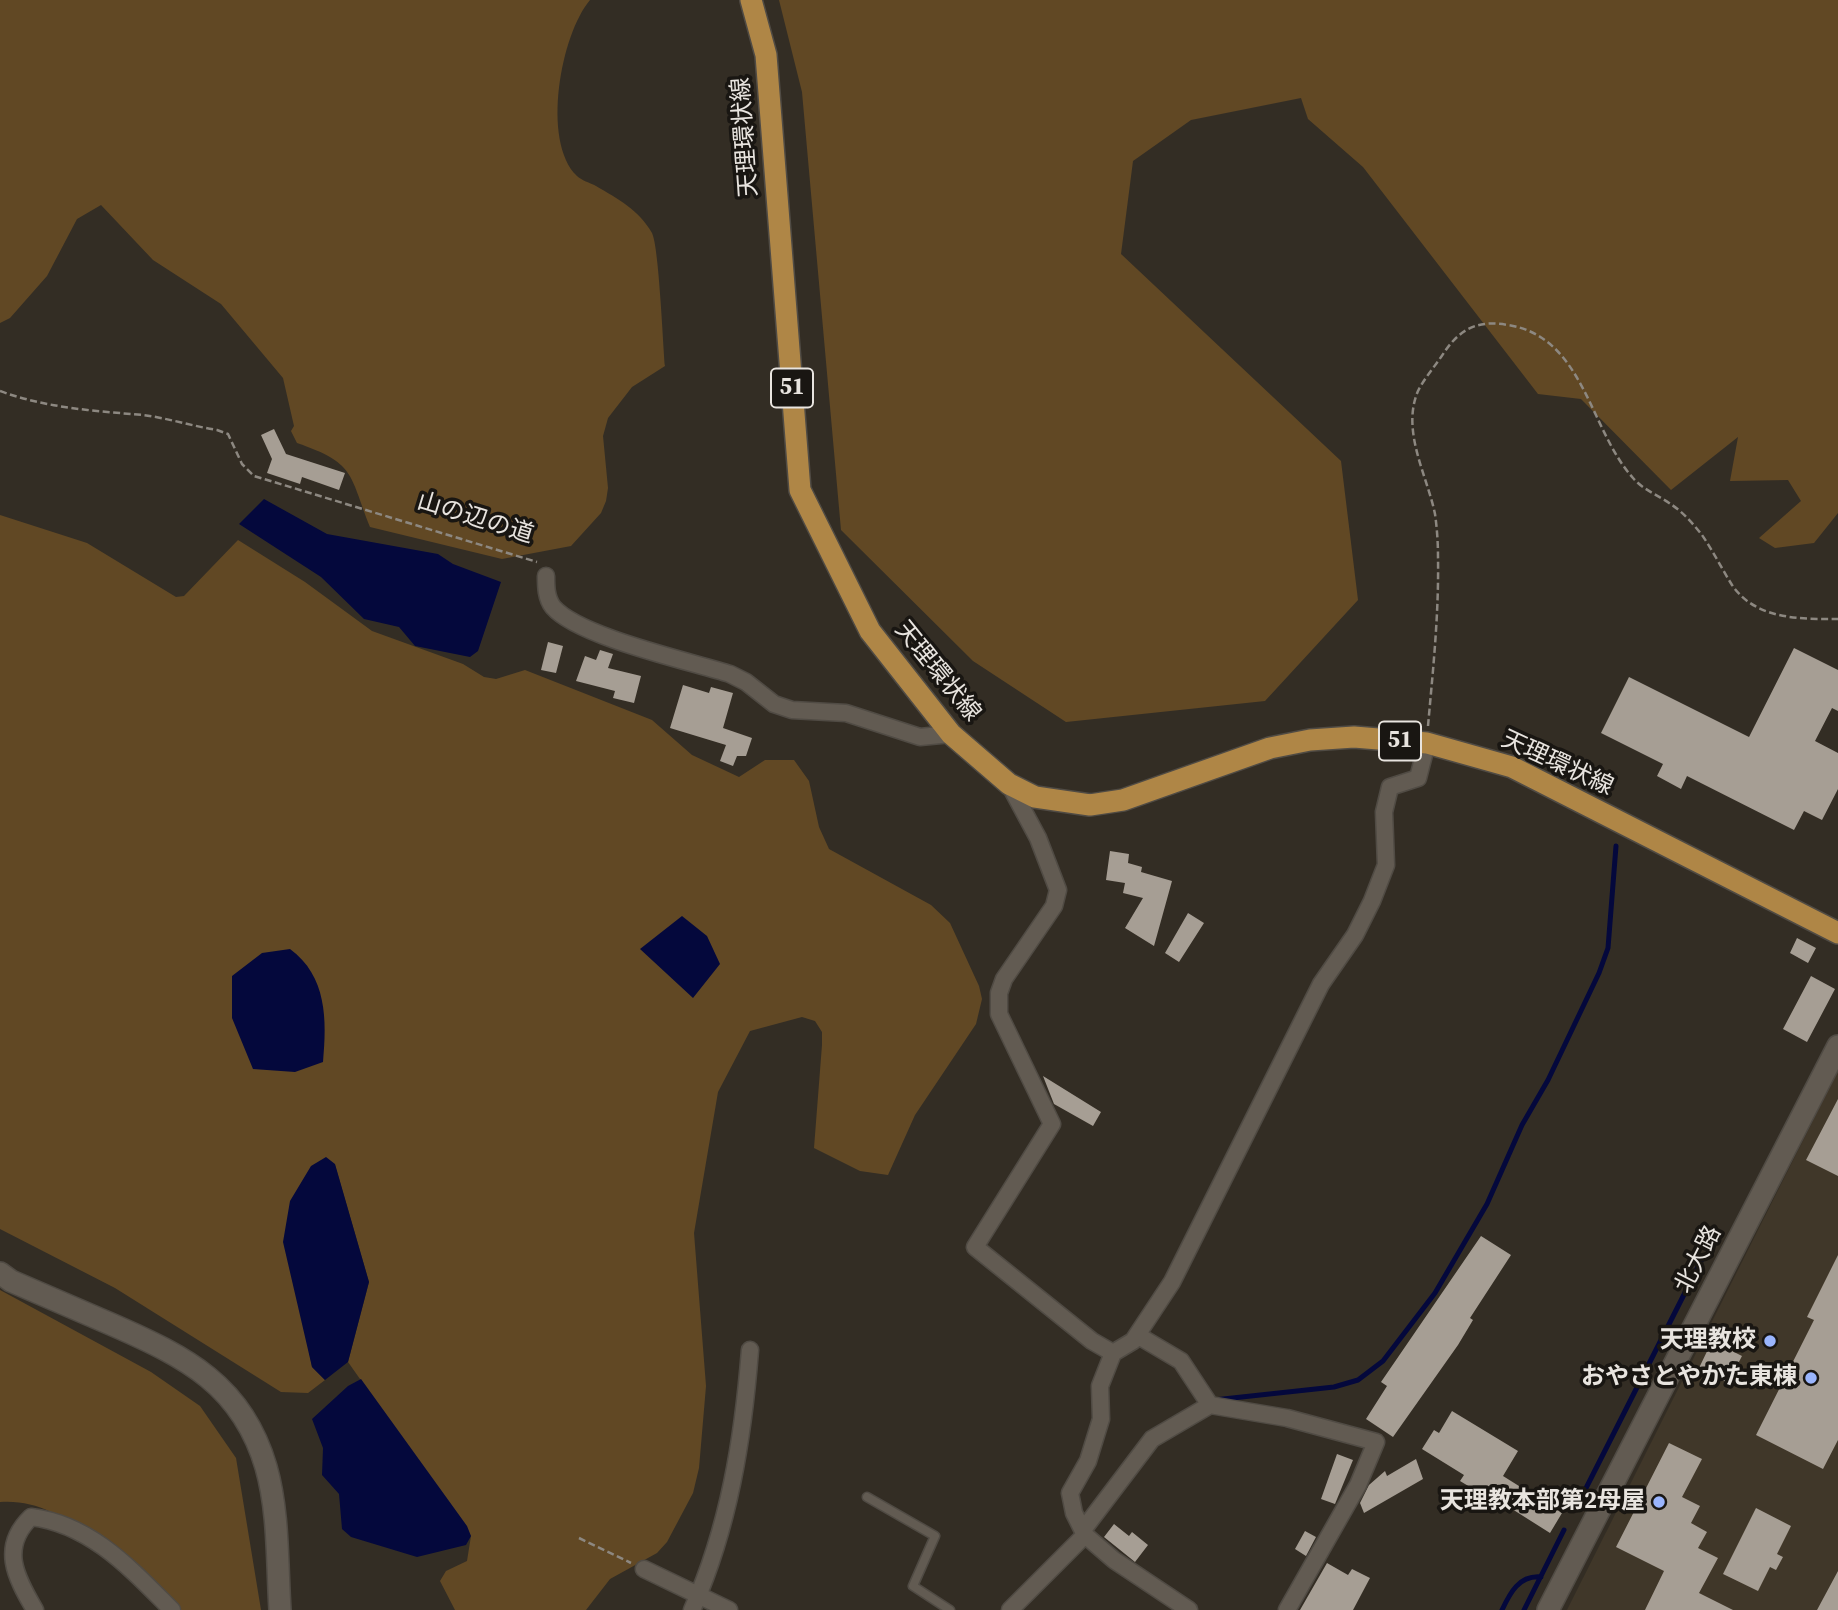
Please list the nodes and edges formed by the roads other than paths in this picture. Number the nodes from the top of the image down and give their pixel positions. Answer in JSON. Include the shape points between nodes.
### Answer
{"nodes":[{"id":1,"x":751,"y":0,"type":"edge"},
{"id":2,"x":546,"y":576,"type":"road end"},
{"id":3,"x":951,"y":734,"type":"junction"},
{"id":4,"x":1427,"y":743,"type":"junction"},
{"id":5,"x":1009,"y":784,"type":"junction"},
{"id":6,"x":1838,"y":933,"type":"edge"},
{"id":7,"x":1838,"y":1046,"type":"edge"},
{"id":8,"x":0,"y":1273,"type":"edge"},
{"id":9,"x":1137,"y":1335,"type":"junction"},
{"id":10,"x":750,"y":1350,"type":"dead end"},
{"id":11,"x":1113,"y":1353,"type":"junction"},
{"id":12,"x":1210,"y":1405,"type":"junction"},
{"id":13,"x":867,"y":1497,"type":"dead end"},
{"id":14,"x":1084,"y":1533,"type":"junction"},
{"id":15,"x":644,"y":1569,"type":"road end"},
{"id":16,"x":695,"y":1603,"type":"edge"},
{"id":17,"x":35,"y":1610,"type":"edge"},
{"id":18,"x":172,"y":1610,"type":"edge"},
{"id":19,"x":280,"y":1610,"type":"edge"},
{"id":20,"x":729,"y":1610,"type":"edge"},
{"id":21,"x":950,"y":1610,"type":"edge"},
{"id":22,"x":1010,"y":1610,"type":"edge"},
{"id":23,"x":1189,"y":1610,"type":"edge"},
{"id":24,"x":1287,"y":1610,"type":"edge"},
{"id":25,"x":1548,"y":1610,"type":"edge"}],
"edges":[{"from":1,"to":3,"type":"main road","name":"天理環状線","number":"51","via":[[766,55],[800,490],[870,631]]},
{"from":2,"to":3,"type":"street","name":"山の辺の道","via":[[545,589],[552,605],[586,629],[730,674],[774,704],[792,710],[846,713],[920,737]]},
{"from":3,"to":5,"type":"main road","name":"天理環状線","number":"51"},
{"from":4,"to":5,"type":"main road","name":"天理環状線","number":"51","via":[[1354,737],[1310,740],[1270,748],[1123,800],[1090,805],[1035,797]]},
{"from":4,"to":6,"type":"main road","name":"天理環状線","number":"51","via":[[1512,767]]},
{"from":4,"to":9,"type":"street","via":[[1418,778],[1390,787],[1384,812],[1385,866],[1372,901],[1321,984],[1172,1282]]},
{"from":5,"to":11,"type":"street","via":[[1038,838],[1058,890],[1054,906],[1004,979],[999,1014],[1052,1124],[975,1247]]},
{"from":7,"to":25,"type":"street","name":"北大路"},
{"from":8,"to":19,"type":"street","via":[[172,1351],[198,1366],[234,1402],[256,1438],[267,1469]]},
{"from":9,"to":11,"type":"street"},
{"from":9,"to":12,"type":"street","via":[[1181,1361]]},
{"from":10,"to":16,"type":"street","via":[[744,1425],[726,1511]]},
{"from":11,"to":14,"type":"street","via":[[1100,1386],[1101,1419],[1088,1461],[1070,1493]]},
{"from":12,"to":14,"type":"street","via":[[1153,1439]]},
{"from":12,"to":24,"type":"street","via":[[1287,1418],[1376,1442],[1358,1485]]},
{"from":13,"to":21,"type":"lane","via":[[935,1536],[912,1586]]},
{"from":14,"to":22,"type":"street"},
{"from":14,"to":23,"type":"street","via":[[1114,1560]]},
{"from":15,"to":16,"type":"street"},
{"from":16,"to":20,"type":"street"},
{"from":17,"to":18,"type":"street","via":[[20,1585],[10,1543],[17,1529],[32,1517],[55,1520],[97,1541]]}]}
